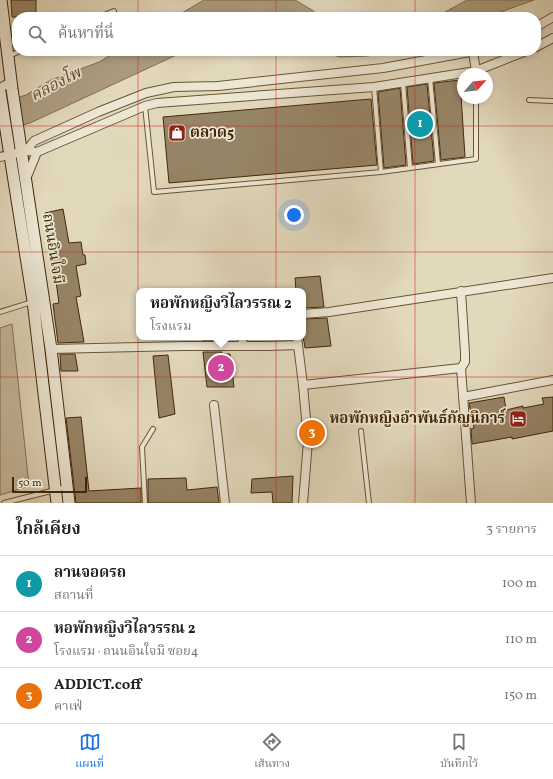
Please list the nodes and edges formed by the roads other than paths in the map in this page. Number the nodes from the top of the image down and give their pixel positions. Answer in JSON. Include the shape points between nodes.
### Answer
{"nodes":[{"id":1,"x":1,"y":0,"type":"edge"},
{"id":2,"x":553,"y":17,"type":"edge"},
{"id":3,"x":541,"y":24,"type":"edge"},
{"id":4,"x":553,"y":38,"type":"edge"},
{"id":5,"x":541,"y":44,"type":"edge"},
{"id":6,"x":12,"y":54,"type":"edge"},
{"id":7,"x":7,"y":56,"type":"junction"},
{"id":8,"x":451,"y":56,"type":"edge"},
{"id":9,"x":474,"y":56,"type":"edge"},
{"id":10,"x":514,"y":56,"type":"edge"},
{"id":11,"x":476,"y":68,"type":"edge"},
{"id":12,"x":486,"y":68,"type":"edge"},
{"id":13,"x":457,"y":74,"type":"edge"},
{"id":14,"x":430,"y":78,"type":"junction"},
{"id":15,"x":403,"y":82,"type":"junction"},
{"id":16,"x":11,"y":85,"type":"junction"},
{"id":17,"x":374,"y":87,"type":"junction"},
{"id":18,"x":0,"y":88,"type":"edge"},
{"id":19,"x":0,"y":93,"type":"edge"},
{"id":20,"x":529,"y":100,"type":"dead end"},
{"id":21,"x":553,"y":101,"type":"edge"},
{"id":22,"x":476,"y":104,"type":"edge"},
{"id":23,"x":145,"y":106,"type":"junction"},
{"id":24,"x":23,"y":150,"type":"junction"},
{"id":25,"x":37,"y":152,"type":"junction"},
{"id":26,"x":6,"y":153,"type":"edge"},
{"id":27,"x":438,"y":164,"type":"junction"},
{"id":28,"x":410,"y":168,"type":"junction"},
{"id":29,"x":381,"y":172,"type":"junction"},
{"id":30,"x":26,"y":179,"type":"junction"},
{"id":31,"x":553,"y":278,"type":"edge"},
{"id":32,"x":461,"y":291,"type":"junction"},
{"id":33,"x":33,"y":301,"type":"junction"},
{"id":34,"x":0,"y":312,"type":"edge"},
{"id":35,"x":306,"y":314,"type":"edge"},
{"id":36,"x":183,"y":340,"type":"edge"},
{"id":37,"x":243,"y":341,"type":"edge"},
{"id":38,"x":298,"y":341,"type":"edge"},
{"id":39,"x":184,"y":346,"type":"junction"},
{"id":40,"x":51,"y":349,"type":"junction"},
{"id":41,"x":461,"y":368,"type":"junction"},
{"id":42,"x":553,"y":380,"type":"edge"},
{"id":43,"x":304,"y":385,"type":"junction"},
{"id":44,"x":464,"y":397,"type":"junction"},
{"id":45,"x":214,"y":405,"type":"dead end"},
{"id":46,"x":153,"y":429,"type":"dead end"},
{"id":47,"x":361,"y":431,"type":"dead end"},
{"id":48,"x":68,"y":487,"type":"junction"},
{"id":49,"x":56,"y":490,"type":"junction"},
{"id":50,"x":69,"y":502,"type":"edge"},
{"id":51,"x":4,"y":503,"type":"edge"},
{"id":52,"x":57,"y":503,"type":"edge"},
{"id":53,"x":145,"y":503,"type":"edge"},
{"id":54,"x":225,"y":503,"type":"edge"},
{"id":55,"x":303,"y":503,"type":"edge"},
{"id":56,"x":369,"y":503,"type":"edge"},
{"id":57,"x":471,"y":503,"type":"edge"}],
"edges":[{"from":1,"to":7,"type":"main road","name":"ถนนอินใจมี"},
{"from":2,"to":3,"type":"street"},
{"from":4,"to":5,"type":"street"},
{"from":6,"to":7,"type":"lane"},
{"from":7,"to":16,"type":"main road","name":"ถนนอินใจมี"},
{"from":8,"to":24,"type":"street","via":[[383,68],[218,86],[174,87],[146,93],[34,140]]},
{"from":9,"to":11,"type":"street"},
{"from":10,"to":12,"type":"street"},
{"from":13,"to":14,"type":"street"},
{"from":14,"to":15,"type":"street"},
{"from":14,"to":27,"type":"lane"},
{"from":15,"to":17,"type":"street"},
{"from":15,"to":28,"type":"lane"},
{"from":16,"to":18,"type":"street"},
{"from":16,"to":24,"type":"main road","name":"ถนนอินใจมี"},
{"from":17,"to":23,"type":"street","via":[[157,102]]},
{"from":17,"to":29,"type":"lane"},
{"from":19,"to":26,"type":"main road","name":"ถนนอินใจมี"},
{"from":20,"to":21,"type":"lane"},
{"from":22,"to":27,"type":"lane","via":[[476,159]]},
{"from":23,"to":25,"type":"street"},
{"from":23,"to":29,"type":"lane","via":[[154,192]]},
{"from":24,"to":25,"type":"street"},
{"from":24,"to":26,"type":"street"},
{"from":24,"to":30,"type":"main road","name":"ถนนอินใจมี"},
{"from":25,"to":30,"type":"street"},
{"from":26,"to":33,"type":"main road","name":"ถนนอินใจมี"},
{"from":27,"to":28,"type":"lane"},
{"from":28,"to":29,"type":"lane"},
{"from":30,"to":40,"type":"main road","name":"ถนนอินใจมี"},
{"from":31,"to":32,"type":"street"},
{"from":32,"to":35,"type":"street"},
{"from":32,"to":41,"type":"street","via":[[465,362]]},
{"from":33,"to":34,"type":"lane"},
{"from":33,"to":49,"type":"main road","name":"ถนนอินใจมี"},
{"from":36,"to":39,"type":"street"},
{"from":37,"to":38,"type":"street","via":[[268,346]]},
{"from":37,"to":39,"type":"street"},
{"from":38,"to":43,"type":"street"},
{"from":39,"to":40,"type":"street"},
{"from":40,"to":48,"type":"main road","name":"ถนนอินใจมี"},
{"from":41,"to":43,"type":"street"},
{"from":41,"to":44,"type":"street"},
{"from":42,"to":44,"type":"street"},
{"from":43,"to":55,"type":"street","via":[[308,440]]},
{"from":44,"to":57,"type":"street"},
{"from":45,"to":54,"type":"street"},
{"from":46,"to":53,"type":"lane","via":[[142,447]]},
{"from":47,"to":56,"type":"lane"},
{"from":48,"to":49,"type":"lane"},
{"from":48,"to":50,"type":"main road","name":"ถนนอินใจมี"},
{"from":49,"to":51,"type":"lane"},
{"from":49,"to":52,"type":"main road","name":"ถนนอินใจมี"},
{"from":50,"to":52,"type":"lane"}]}
